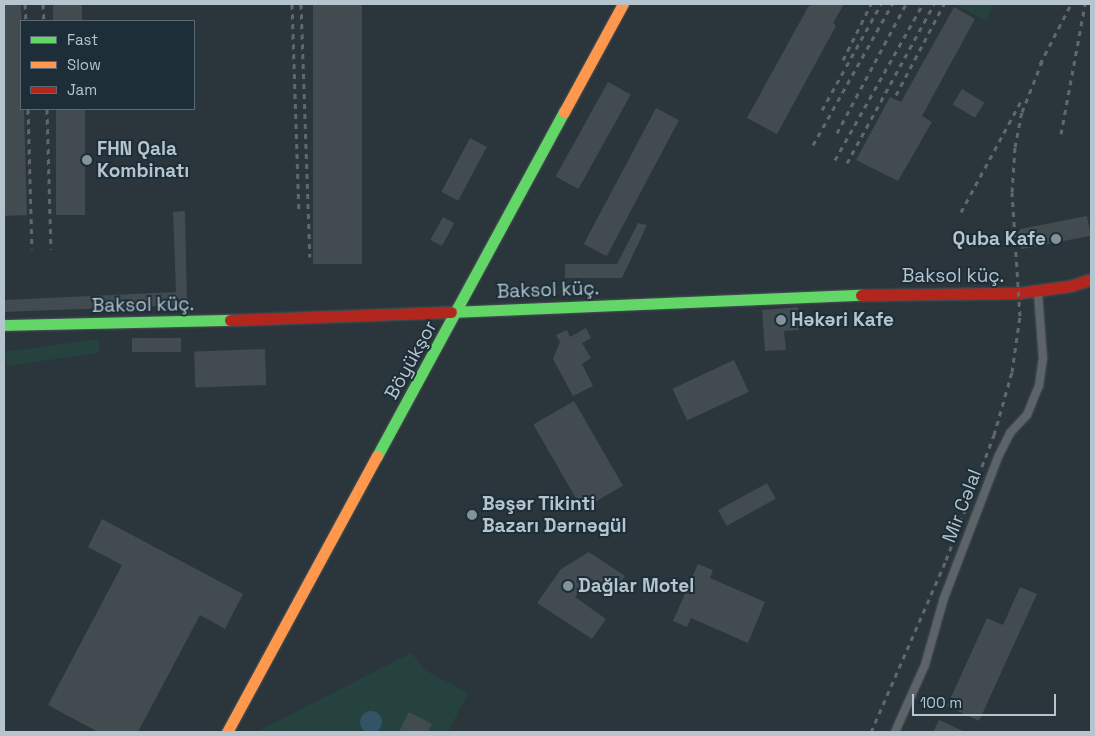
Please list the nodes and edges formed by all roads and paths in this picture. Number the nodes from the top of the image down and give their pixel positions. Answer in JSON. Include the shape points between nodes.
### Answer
{"nodes":[{"id":1,"x":623,"y":4,"type":"edge"},
{"id":2,"x":1091,"y":279,"type":"edge"},
{"id":3,"x":1038,"y":292,"type":"junction"},
{"id":4,"x":457,"y":312,"type":"junction"},
{"id":5,"x":4,"y":325,"type":"edge"},
{"id":6,"x":227,"y":732,"type":"edge"},
{"id":7,"x":895,"y":732,"type":"edge"}],
"edges":[{"from":1,"to":4,"type":"main road","name":"Böyükşor"},
{"from":2,"to":3,"type":"main road","name":"Baksol küç."},
{"from":3,"to":4,"type":"main road","name":"Baksol küç.","via":[[883,294]]},
{"from":3,"to":7,"type":"street","name":"Mir Cəlal","via":[[1043,359],[1039,386],[1027,415],[1010,433],[999,455],[944,598],[925,665]]},
{"from":4,"to":5,"type":"main road","name":"Baksol küç."},
{"from":4,"to":6,"type":"main road","name":"Böyükşor"}]}
